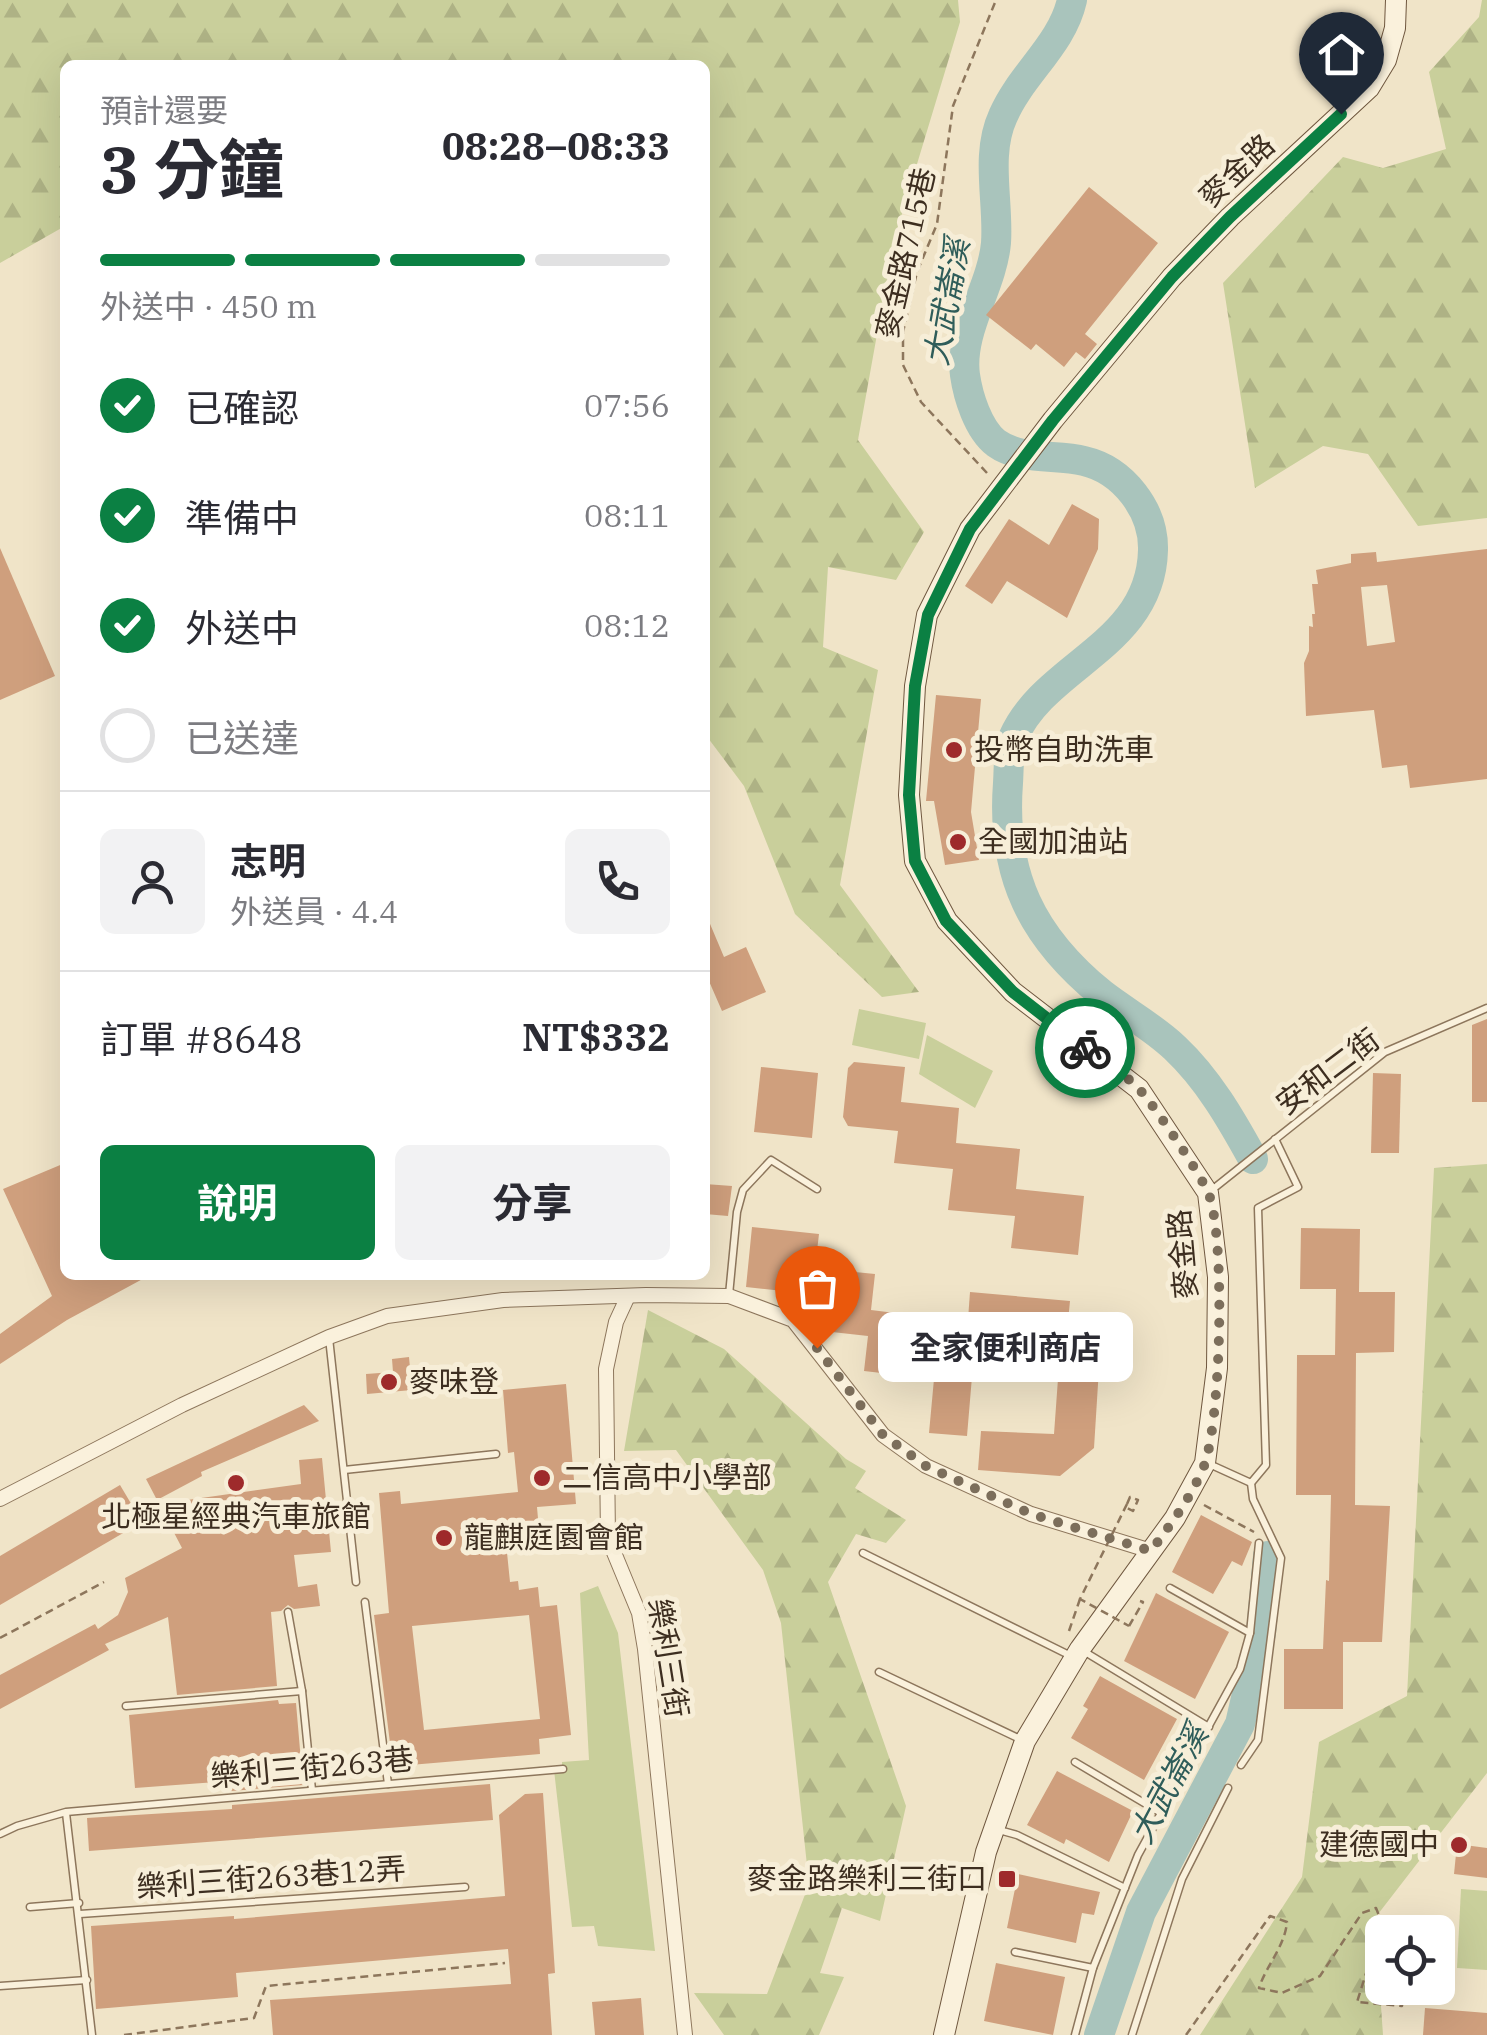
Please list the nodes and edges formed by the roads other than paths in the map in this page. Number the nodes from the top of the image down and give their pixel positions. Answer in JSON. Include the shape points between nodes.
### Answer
{"nodes":[{"id":1,"x":1396,"y":0,"type":"edge"},
{"id":2,"x":1487,"y":1008,"type":"edge"},
{"id":3,"x":1275,"y":1139,"type":"junction"},
{"id":4,"x":1215,"y":1188,"type":"junction"},
{"id":5,"x":818,"y":1189,"type":"dead end"},
{"id":6,"x":628,"y":1296,"type":"junction"},
{"id":7,"x":729,"y":1296,"type":"junction"},
{"id":8,"x":329,"y":1337,"type":"junction"},
{"id":9,"x":496,"y":1454,"type":"dead end"},
{"id":10,"x":1206,"y":1462,"type":"junction"},
{"id":11,"x":344,"y":1470,"type":"junction"},
{"id":12,"x":1251,"y":1483,"type":"junction"},
{"id":13,"x":0,"y":1499,"type":"edge"},
{"id":14,"x":1259,"y":1543,"type":"road end"},
{"id":15,"x":1151,"y":1551,"type":"junction"},
{"id":16,"x":863,"y":1554,"type":"dead end"},
{"id":17,"x":356,"y":1582,"type":"dead end"},
{"id":18,"x":1170,"y":1588,"type":"dead end"},
{"id":19,"x":366,"y":1602,"type":"dead end"},
{"id":20,"x":288,"y":1612,"type":"dead end"},
{"id":21,"x":1250,"y":1632,"type":"junction"},
{"id":22,"x":1074,"y":1647,"type":"junction"},
{"id":23,"x":879,"y":1672,"type":"dead end"},
{"id":24,"x":302,"y":1691,"type":"junction"},
{"id":25,"x":126,"y":1706,"type":"dead end"},
{"id":26,"x":1209,"y":1728,"type":"junction"},
{"id":27,"x":1025,"y":1742,"type":"junction"},
{"id":28,"x":1075,"y":1762,"type":"dead end"},
{"id":29,"x":1241,"y":1766,"type":"dead end"},
{"id":30,"x":563,"y":1769,"type":"dead end"},
{"id":31,"x":388,"y":1784,"type":"junction"},
{"id":32,"x":1228,"y":1788,"type":"dead end"},
{"id":33,"x":312,"y":1790,"type":"junction"},
{"id":34,"x":66,"y":1812,"type":"junction"},
{"id":35,"x":1161,"y":1813,"type":"junction"},
{"id":36,"x":993,"y":1828,"type":"junction"},
{"id":37,"x":0,"y":1834,"type":"edge"},
{"id":38,"x":465,"y":1887,"type":"dead end"},
{"id":39,"x":1125,"y":1888,"type":"junction"},
{"id":40,"x":78,"y":1903,"type":"junction"},
{"id":41,"x":30,"y":1907,"type":"dead end"},
{"id":42,"x":80,"y":1914,"type":"junction"},
{"id":43,"x":1014,"y":1952,"type":"dead end"},
{"id":44,"x":1094,"y":1968,"type":"junction"},
{"id":45,"x":86,"y":1980,"type":"junction"},
{"id":46,"x":0,"y":1986,"type":"edge"},
{"id":47,"x":92,"y":2035,"type":"edge"},
{"id":48,"x":685,"y":2035,"type":"edge"},
{"id":49,"x":944,"y":2035,"type":"edge"},
{"id":50,"x":1075,"y":2035,"type":"edge"},
{"id":51,"x":1132,"y":2035,"type":"edge"}],
"edges":[{"from":1,"to":4,"type":"street","name":"麥金路","via":[[1386,60],[1369,88],[1172,277],[970,529],[928,615],[915,686],[909,795],[915,861],[946,921],[1013,992],[1139,1089]]},
{"from":2,"to":3,"type":"lane","name":"安和二街","via":[[1386,1052]]},
{"from":3,"to":4,"type":"lane","name":"安和二街"},
{"from":3,"to":12,"type":"lane","via":[[1298,1187],[1258,1208],[1266,1466]]},
{"from":4,"to":10,"type":"street","name":"麥金路","via":[[1217,1368]]},
{"from":5,"to":7,"type":"lane","via":[[771,1160],[743,1190]]},
{"from":6,"to":7,"type":"street"},
{"from":6,"to":8,"type":"street","via":[[430,1308]]},
{"from":6,"to":48,"type":"street","name":"樂利三街","via":[[606,1370],[608,1538],[639,1613],[645,1650]]},
{"from":7,"to":15,"type":"street","via":[[793,1320],[883,1435],[926,1466],[1031,1514]]},
{"from":8,"to":11,"type":"lane"},
{"from":8,"to":13,"type":"street"},
{"from":9,"to":11,"type":"lane"},
{"from":10,"to":12,"type":"lane"},
{"from":10,"to":15,"type":"street","name":"麥金路"},
{"from":11,"to":17,"type":"lane"},
{"from":12,"to":29,"type":"lane","via":[[1281,1558],[1258,1740]]},
{"from":14,"to":21,"type":"lane"},
{"from":15,"to":22,"type":"street","name":"麥金路"},
{"from":16,"to":22,"type":"lane"},
{"from":18,"to":21,"type":"lane"},
{"from":19,"to":31,"type":"lane"},
{"from":20,"to":24,"type":"lane"},
{"from":21,"to":26,"type":"lane","via":[[1240,1669]]},
{"from":22,"to":26,"type":"lane"},
{"from":22,"to":27,"type":"street","name":"麥金路"},
{"from":23,"to":27,"type":"lane"},
{"from":24,"to":25,"type":"lane"},
{"from":24,"to":33,"type":"lane"},
{"from":26,"to":35,"type":"lane"},
{"from":27,"to":36,"type":"street","name":"麥金路"},
{"from":28,"to":35,"type":"lane"},
{"from":30,"to":31,"type":"lane","name":"樂利三街263巷"},
{"from":31,"to":33,"type":"lane","name":"樂利三街263巷"},
{"from":32,"to":51,"type":"lane","via":[[1182,1879]]},
{"from":33,"to":34,"type":"lane","name":"樂利三街263巷"},
{"from":34,"to":37,"type":"lane","name":"樂利三街263巷"},
{"from":34,"to":40,"type":"lane"},
{"from":35,"to":39,"type":"lane"},
{"from":36,"to":39,"type":"lane"},
{"from":36,"to":49,"type":"street","name":"麥金路"},
{"from":38,"to":42,"type":"lane","name":"樂利三街263巷12弄"},
{"from":39,"to":44,"type":"lane"},
{"from":40,"to":41,"type":"lane"},
{"from":40,"to":42,"type":"lane"},
{"from":42,"to":45,"type":"lane"},
{"from":43,"to":44,"type":"lane"},
{"from":44,"to":50,"type":"lane"},
{"from":45,"to":46,"type":"lane"},
{"from":45,"to":47,"type":"lane"}]}
